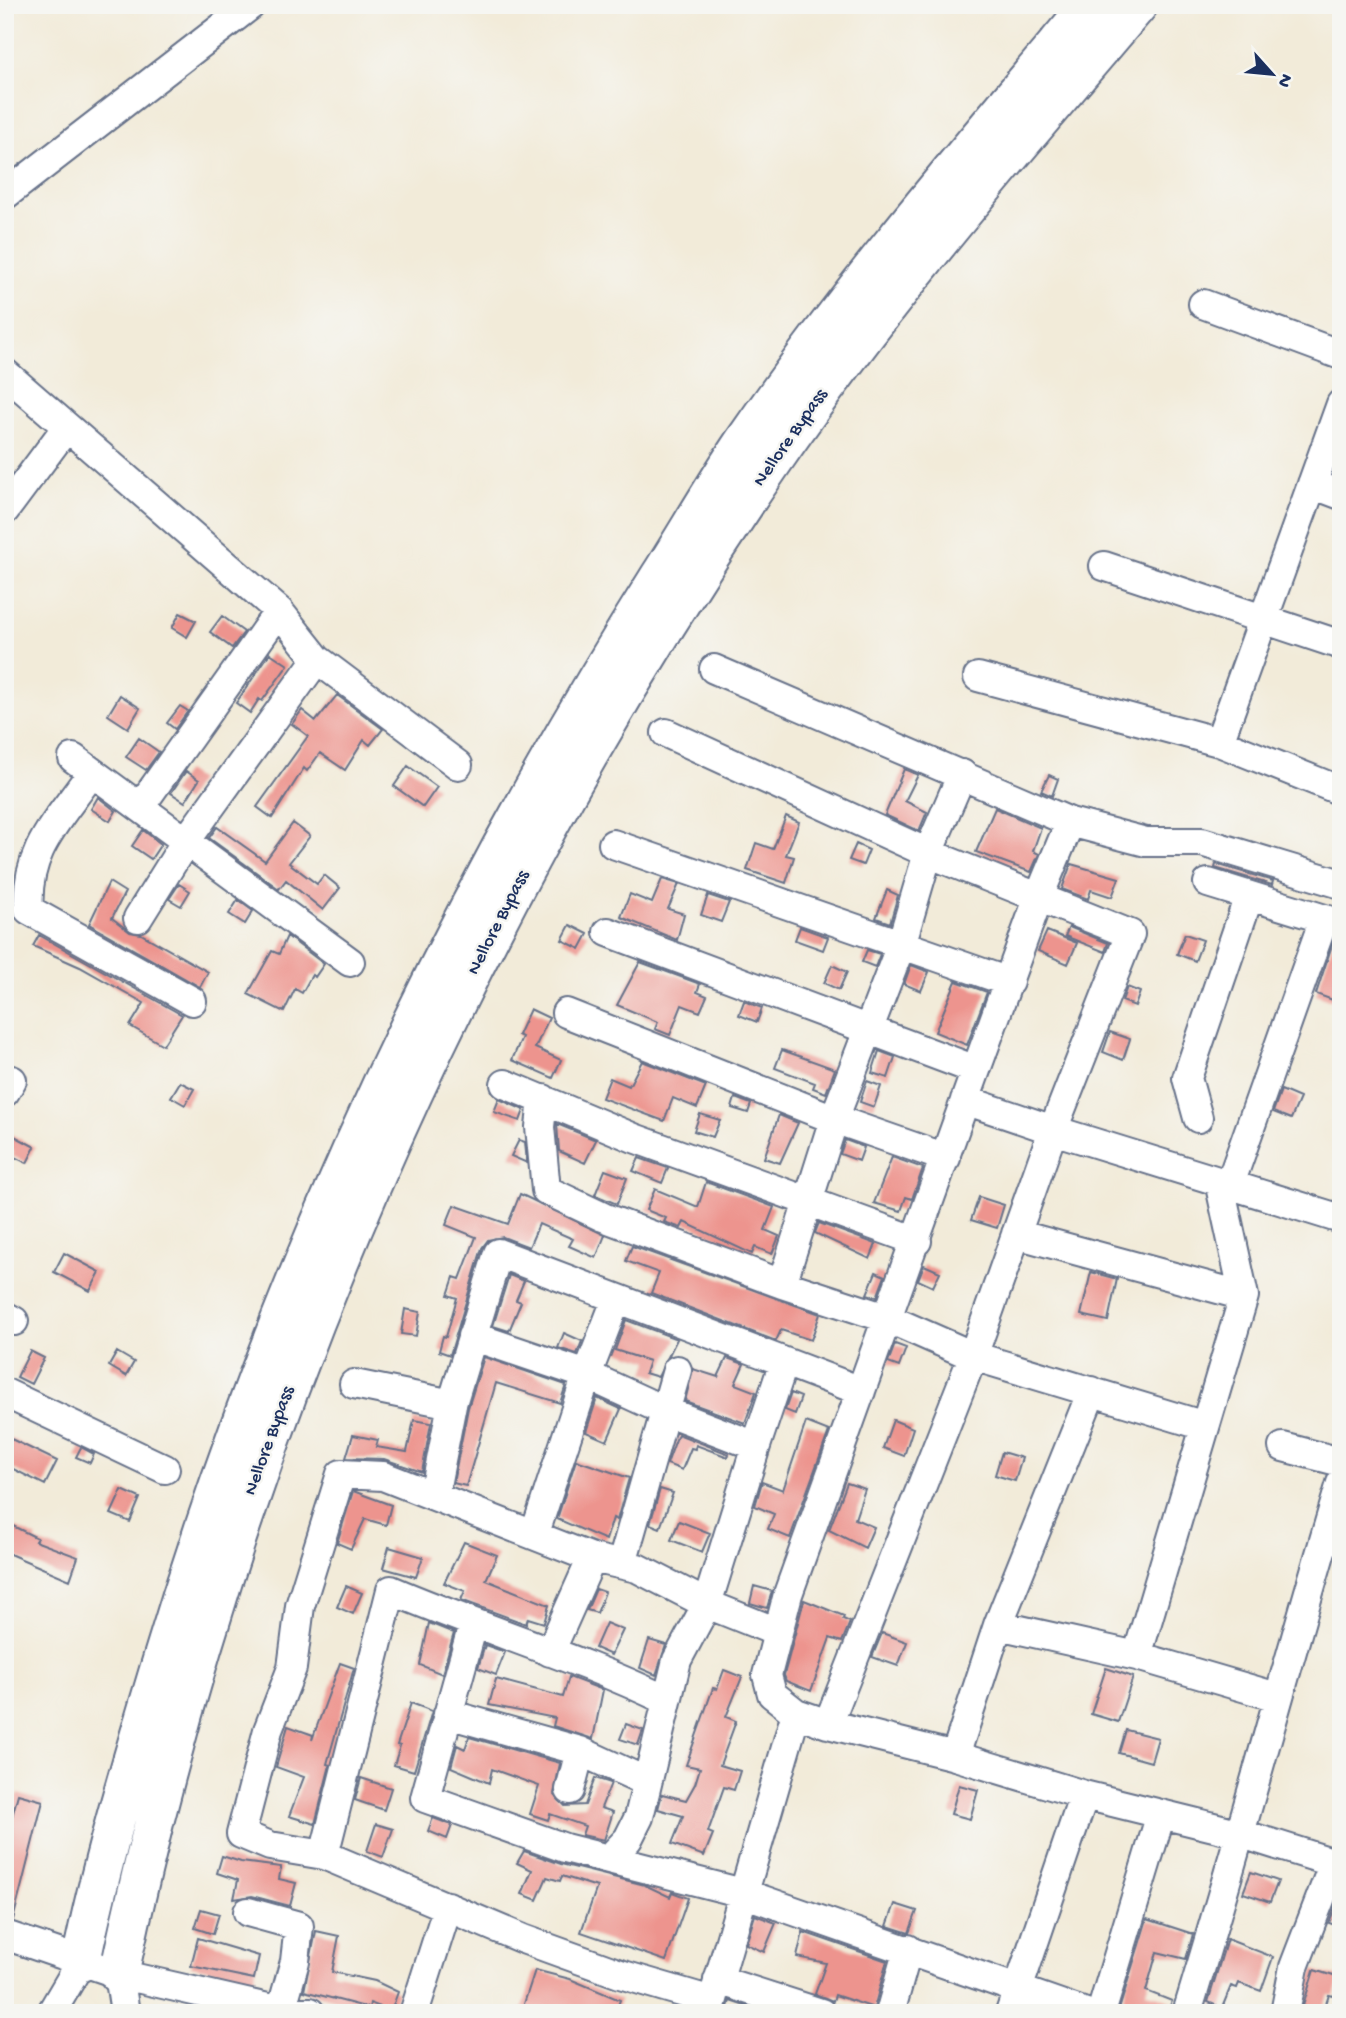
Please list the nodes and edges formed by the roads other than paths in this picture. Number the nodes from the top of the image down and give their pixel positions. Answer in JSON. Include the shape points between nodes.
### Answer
{"nodes":[{"id":1,"x":251,"y":5,"type":"edge"},
{"id":2,"x":1090,"y":5,"type":"edge"},
{"id":3,"x":1138,"y":5,"type":"edge"},
{"id":4,"x":5,"y":195,"type":"edge"},
{"id":5,"x":1203,"y":304,"type":"dead end"},
{"id":6,"x":1341,"y":355,"type":"edge"},
{"id":7,"x":5,"y":373,"type":"edge"},
{"id":8,"x":1341,"y":404,"type":"edge"},
{"id":9,"x":66,"y":428,"type":"junction"},
{"id":10,"x":1312,"y":484,"type":"junction"},
{"id":11,"x":1341,"y":495,"type":"edge"},
{"id":12,"x":5,"y":510,"type":"edge"},
{"id":13,"x":1104,"y":566,"type":"dead end"},
{"id":14,"x":279,"y":611,"type":"junction"},
{"id":15,"x":1264,"y":618,"type":"junction"},
{"id":16,"x":1341,"y":645,"type":"edge"},
{"id":17,"x":317,"y":659,"type":"junction"},
{"id":18,"x":714,"y":669,"type":"dead end"},
{"id":19,"x":978,"y":677,"type":"dead end"},
{"id":20,"x":666,"y":733,"type":"dead end"},
{"id":21,"x":1219,"y":742,"type":"junction"},
{"id":22,"x":458,"y":765,"type":"dead end"},
{"id":23,"x":962,"y":774,"type":"junction"},
{"id":24,"x":1341,"y":791,"type":"edge"},
{"id":25,"x":140,"y":807,"type":"junction"},
{"id":26,"x":1070,"y":822,"type":"junction"},
{"id":27,"x":186,"y":841,"type":"junction"},
{"id":28,"x":613,"y":844,"type":"dead end"},
{"id":29,"x":928,"y":853,"type":"junction"},
{"id":30,"x":1208,"y":883,"type":"dead end"},
{"id":31,"x":1341,"y":884,"type":"edge"},
{"id":32,"x":17,"y":895,"type":"edge"},
{"id":33,"x":1249,"y":895,"type":"junction"},
{"id":34,"x":1038,"y":899,"type":"junction"},
{"id":35,"x":138,"y":918,"type":"dead end"},
{"id":36,"x":1332,"y":922,"type":"edge"},
{"id":37,"x":608,"y":932,"type":"dead end"},
{"id":38,"x":901,"y":945,"type":"junction"},
{"id":39,"x":350,"y":962,"type":"dead end"},
{"id":40,"x":1009,"y":982,"type":"junction"},
{"id":41,"x":192,"y":1001,"type":"dead end"},
{"id":42,"x":566,"y":1013,"type":"dead end"},
{"id":43,"x":868,"y":1031,"type":"junction"},
{"id":44,"x":976,"y":1070,"type":"junction"},
{"id":45,"x":505,"y":1084,"type":"dead end"},
{"id":46,"x":543,"y":1099,"type":"junction"},
{"id":47,"x":965,"y":1100,"type":"junction"},
{"id":48,"x":1198,"y":1118,"type":"dead end"},
{"id":49,"x":834,"y":1119,"type":"junction"},
{"id":50,"x":1053,"y":1130,"type":"junction"},
{"id":51,"x":946,"y":1158,"type":"junction"},
{"id":52,"x":1224,"y":1183,"type":"junction"},
{"id":53,"x":810,"y":1202,"type":"junction"},
{"id":54,"x":1341,"y":1219,"type":"edge"},
{"id":55,"x":1016,"y":1234,"type":"junction"},
{"id":56,"x":917,"y":1241,"type":"junction"},
{"id":57,"x":782,"y":1284,"type":"junction"},
{"id":58,"x":1244,"y":1296,"type":"junction"},
{"id":59,"x":616,"y":1300,"type":"junction"},
{"id":60,"x":889,"y":1320,"type":"junction"},
{"id":61,"x":472,"y":1336,"type":"junction"},
{"id":62,"x":973,"y":1356,"type":"junction"},
{"id":63,"x":784,"y":1362,"type":"junction"},
{"id":64,"x":677,"y":1370,"type":"dead end"},
{"id":65,"x":587,"y":1375,"type":"junction"},
{"id":66,"x":354,"y":1384,"type":"dead end"},
{"id":67,"x":861,"y":1391,"type":"junction"},
{"id":68,"x":1092,"y":1391,"type":"junction"},
{"id":69,"x":5,"y":1393,"type":"edge"},
{"id":70,"x":452,"y":1404,"type":"junction"},
{"id":71,"x":663,"y":1410,"type":"junction"},
{"id":72,"x":1205,"y":1426,"type":"junction"},
{"id":73,"x":756,"y":1446,"type":"junction"},
{"id":74,"x":1283,"y":1447,"type":"dead end"},
{"id":75,"x":1341,"y":1462,"type":"edge"},
{"id":76,"x":165,"y":1469,"type":"dead end"},
{"id":77,"x":1341,"y":1483,"type":"edge"},
{"id":78,"x":434,"y":1496,"type":"junction"},
{"id":79,"x":535,"y":1533,"type":"junction"},
{"id":80,"x":592,"y":1558,"type":"junction"},
{"id":81,"x":622,"y":1563,"type":"junction"},
{"id":82,"x":707,"y":1604,"type":"junction"},
{"id":83,"x":473,"y":1625,"type":"junction"},
{"id":84,"x":998,"y":1625,"type":"junction"},
{"id":85,"x":778,"y":1632,"type":"junction"},
{"id":86,"x":550,"y":1652,"type":"junction"},
{"id":87,"x":1137,"y":1656,"type":"junction"},
{"id":88,"x":1277,"y":1697,"type":"junction"},
{"id":89,"x":666,"y":1700,"type":"junction"},
{"id":90,"x":796,"y":1713,"type":"junction"},
{"id":91,"x":448,"y":1714,"type":"junction"},
{"id":92,"x":828,"y":1724,"type":"junction"},
{"id":93,"x":580,"y":1751,"type":"junction"},
{"id":94,"x":955,"y":1756,"type":"junction"},
{"id":95,"x":647,"y":1782,"type":"junction"},
{"id":96,"x":570,"y":1790,"type":"dead end"},
{"id":97,"x":1084,"y":1795,"type":"junction"},
{"id":98,"x":1161,"y":1814,"type":"junction"},
{"id":99,"x":1242,"y":1834,"type":"junction"},
{"id":100,"x":324,"y":1855,"type":"junction"},
{"id":101,"x":610,"y":1858,"type":"junction"},
{"id":102,"x":1337,"y":1864,"type":"edge"},
{"id":103,"x":743,"y":1893,"type":"junction"},
{"id":104,"x":448,"y":1906,"type":"junction"},
{"id":105,"x":248,"y":1912,"type":"dead end"},
{"id":106,"x":5,"y":1935,"type":"edge"},
{"id":107,"x":908,"y":1949,"type":"junction"},
{"id":108,"x":81,"y":1962,"type":"junction"},
{"id":109,"x":119,"y":1974,"type":"junction"},
{"id":110,"x":713,"y":1998,"type":"edge"},
{"id":111,"x":1014,"y":2000,"type":"edge"},
{"id":112,"x":281,"y":2011,"type":"junction"},
{"id":113,"x":312,"y":2012,"type":"edge"},
{"id":114,"x":51,"y":2013,"type":"edge"},
{"id":115,"x":125,"y":2013,"type":"edge"},
{"id":116,"x":414,"y":2013,"type":"edge"},
{"id":117,"x":821,"y":2013,"type":"edge"},
{"id":118,"x":890,"y":2013,"type":"edge"},
{"id":119,"x":1086,"y":2013,"type":"edge"},
{"id":120,"x":1101,"y":2013,"type":"edge"},
{"id":121,"x":1187,"y":2013,"type":"edge"},
{"id":122,"x":1284,"y":2013,"type":"edge"}],
"edges":[{"from":1,"to":4,"type":"street"},
{"from":2,"to":108,"type":"highway","name":"Nellore Bypass","via":[[920,208],[742,445],[605,664],[472,898],[360,1126],[283,1310],[206,1517],[100,1872]]},
{"from":3,"to":109,"type":"highway","name":"Nellore Bypass","via":[[959,214],[771,464],[643,666],[500,918],[392,1135],[252,1491],[193,1680],[139,1877]]},
{"from":5,"to":6,"type":"street"},
{"from":7,"to":9,"type":"street"},
{"from":8,"to":10,"type":"street"},
{"from":9,"to":12,"type":"street"},
{"from":9,"to":14,"type":"street"},
{"from":10,"to":11,"type":"street"},
{"from":10,"to":15,"type":"street"},
{"from":13,"to":15,"type":"street"},
{"from":14,"to":17,"type":"street"},
{"from":14,"to":25,"type":"street"},
{"from":15,"to":16,"type":"street"},
{"from":15,"to":21,"type":"street"},
{"from":17,"to":22,"type":"street"},
{"from":17,"to":27,"type":"street"},
{"from":18,"to":23,"type":"street"},
{"from":19,"to":21,"type":"street"},
{"from":20,"to":29,"type":"street"},
{"from":21,"to":24,"type":"street"},
{"from":23,"to":26,"type":"street"},
{"from":23,"to":29,"type":"street"},
{"from":25,"to":27,"type":"street"},
{"from":25,"to":32,"type":"street","via":[[82,765],[39,845],[27,885]]},
{"from":26,"to":31,"type":"street","via":[[1146,842],[1202,842]]},
{"from":26,"to":34,"type":"street"},
{"from":27,"to":35,"type":"street"},
{"from":27,"to":39,"type":"street"},
{"from":28,"to":38,"type":"street"},
{"from":29,"to":34,"type":"street"},
{"from":29,"to":38,"type":"street"},
{"from":30,"to":33,"type":"street"},
{"from":32,"to":41,"type":"street","via":[[29,910]]},
{"from":33,"to":36,"type":"street"},
{"from":33,"to":48,"type":"street","via":[[1187,1078]]},
{"from":34,"to":40,"type":"street"},
{"from":34,"to":50,"type":"street","via":[[1130,934]]},
{"from":36,"to":52,"type":"street"},
{"from":37,"to":43,"type":"street"},
{"from":38,"to":40,"type":"street"},
{"from":38,"to":43,"type":"street"},
{"from":40,"to":44,"type":"street"},
{"from":42,"to":49,"type":"street"},
{"from":43,"to":44,"type":"street"},
{"from":43,"to":49,"type":"street"},
{"from":44,"to":47,"type":"street"},
{"from":45,"to":46,"type":"street"},
{"from":46,"to":53,"type":"street","via":[[634,1138]]},
{"from":46,"to":57,"type":"street","via":[[540,1127],[546,1189],[603,1217]]},
{"from":47,"to":50,"type":"street"},
{"from":47,"to":51,"type":"street"},
{"from":49,"to":51,"type":"street"},
{"from":49,"to":53,"type":"street"},
{"from":50,"to":52,"type":"street"},
{"from":50,"to":55,"type":"street"},
{"from":51,"to":56,"type":"street"},
{"from":52,"to":54,"type":"street"},
{"from":52,"to":58,"type":"street"},
{"from":53,"to":56,"type":"street"},
{"from":53,"to":57,"type":"street"},
{"from":55,"to":58,"type":"street"},
{"from":55,"to":62,"type":"street"},
{"from":56,"to":60,"type":"street"},
{"from":57,"to":60,"type":"street"},
{"from":58,"to":72,"type":"street"},
{"from":59,"to":61,"type":"street","via":[[498,1253]]},
{"from":59,"to":63,"type":"street"},
{"from":59,"to":65,"type":"street"},
{"from":60,"to":62,"type":"street"},
{"from":60,"to":67,"type":"street"},
{"from":61,"to":65,"type":"street"},
{"from":61,"to":70,"type":"street"},
{"from":62,"to":68,"type":"street"},
{"from":62,"to":92,"type":"street"},
{"from":63,"to":67,"type":"street"},
{"from":63,"to":73,"type":"street"},
{"from":64,"to":71,"type":"street"},
{"from":65,"to":71,"type":"street"},
{"from":65,"to":79,"type":"street"},
{"from":66,"to":70,"type":"street"},
{"from":67,"to":85,"type":"street"},
{"from":68,"to":72,"type":"street"},
{"from":68,"to":84,"type":"street"},
{"from":69,"to":76,"type":"street"},
{"from":70,"to":78,"type":"street"},
{"from":71,"to":73,"type":"street"},
{"from":71,"to":81,"type":"street"},
{"from":72,"to":87,"type":"street"},
{"from":73,"to":82,"type":"street"},
{"from":74,"to":75,"type":"street"},
{"from":77,"to":88,"type":"street"},
{"from":78,"to":79,"type":"street"},
{"from":78,"to":100,"type":"street","via":[[383,1476],[341,1474],[321,1532],[300,1606],[292,1668],[268,1730],[241,1834],[270,1846]]},
{"from":79,"to":80,"type":"street"},
{"from":80,"to":81,"type":"street"},
{"from":80,"to":86,"type":"street"},
{"from":81,"to":82,"type":"street"},
{"from":82,"to":85,"type":"street"},
{"from":82,"to":89,"type":"street","via":[[677,1660]]},
{"from":83,"to":86,"type":"street"},
{"from":83,"to":91,"type":"street"},
{"from":83,"to":100,"type":"street","via":[[391,1590]]},
{"from":84,"to":87,"type":"street"},
{"from":84,"to":94,"type":"street"},
{"from":85,"to":90,"type":"street","via":[[767,1675],[772,1693]]},
{"from":86,"to":89,"type":"street"},
{"from":87,"to":88,"type":"street"},
{"from":88,"to":99,"type":"street"},
{"from":89,"to":95,"type":"street"},
{"from":90,"to":92,"type":"street"},
{"from":90,"to":103,"type":"street"},
{"from":91,"to":93,"type":"street"},
{"from":91,"to":101,"type":"street","via":[[425,1798],[565,1848]]},
{"from":92,"to":94,"type":"street"},
{"from":93,"to":95,"type":"street"},
{"from":93,"to":96,"type":"street"},
{"from":94,"to":97,"type":"street"},
{"from":95,"to":101,"type":"street","via":[[639,1817],[628,1839]]},
{"from":97,"to":98,"type":"street"},
{"from":97,"to":111,"type":"street"},
{"from":98,"to":99,"type":"street"},
{"from":98,"to":120,"type":"street"},
{"from":99,"to":102,"type":"street"},
{"from":99,"to":121,"type":"street"},
{"from":100,"to":104,"type":"street"},
{"from":101,"to":103,"type":"street"},
{"from":102,"to":122,"type":"street","via":[[1294,1967]]},
{"from":103,"to":107,"type":"street"},
{"from":103,"to":110,"type":"street"},
{"from":104,"to":110,"type":"street","via":[[608,1970]]},
{"from":104,"to":116,"type":"street"},
{"from":105,"to":112,"type":"street","via":[[299,1926]]},
{"from":106,"to":108,"type":"street"},
{"from":107,"to":111,"type":"street"},
{"from":107,"to":118,"type":"street"},
{"from":108,"to":109,"type":"street"},
{"from":108,"to":114,"type":"street"},
{"from":109,"to":112,"type":"street"},
{"from":109,"to":115,"type":"street"},
{"from":110,"to":117,"type":"street"},
{"from":111,"to":119,"type":"street"},
{"from":112,"to":113,"type":"street"}]}
